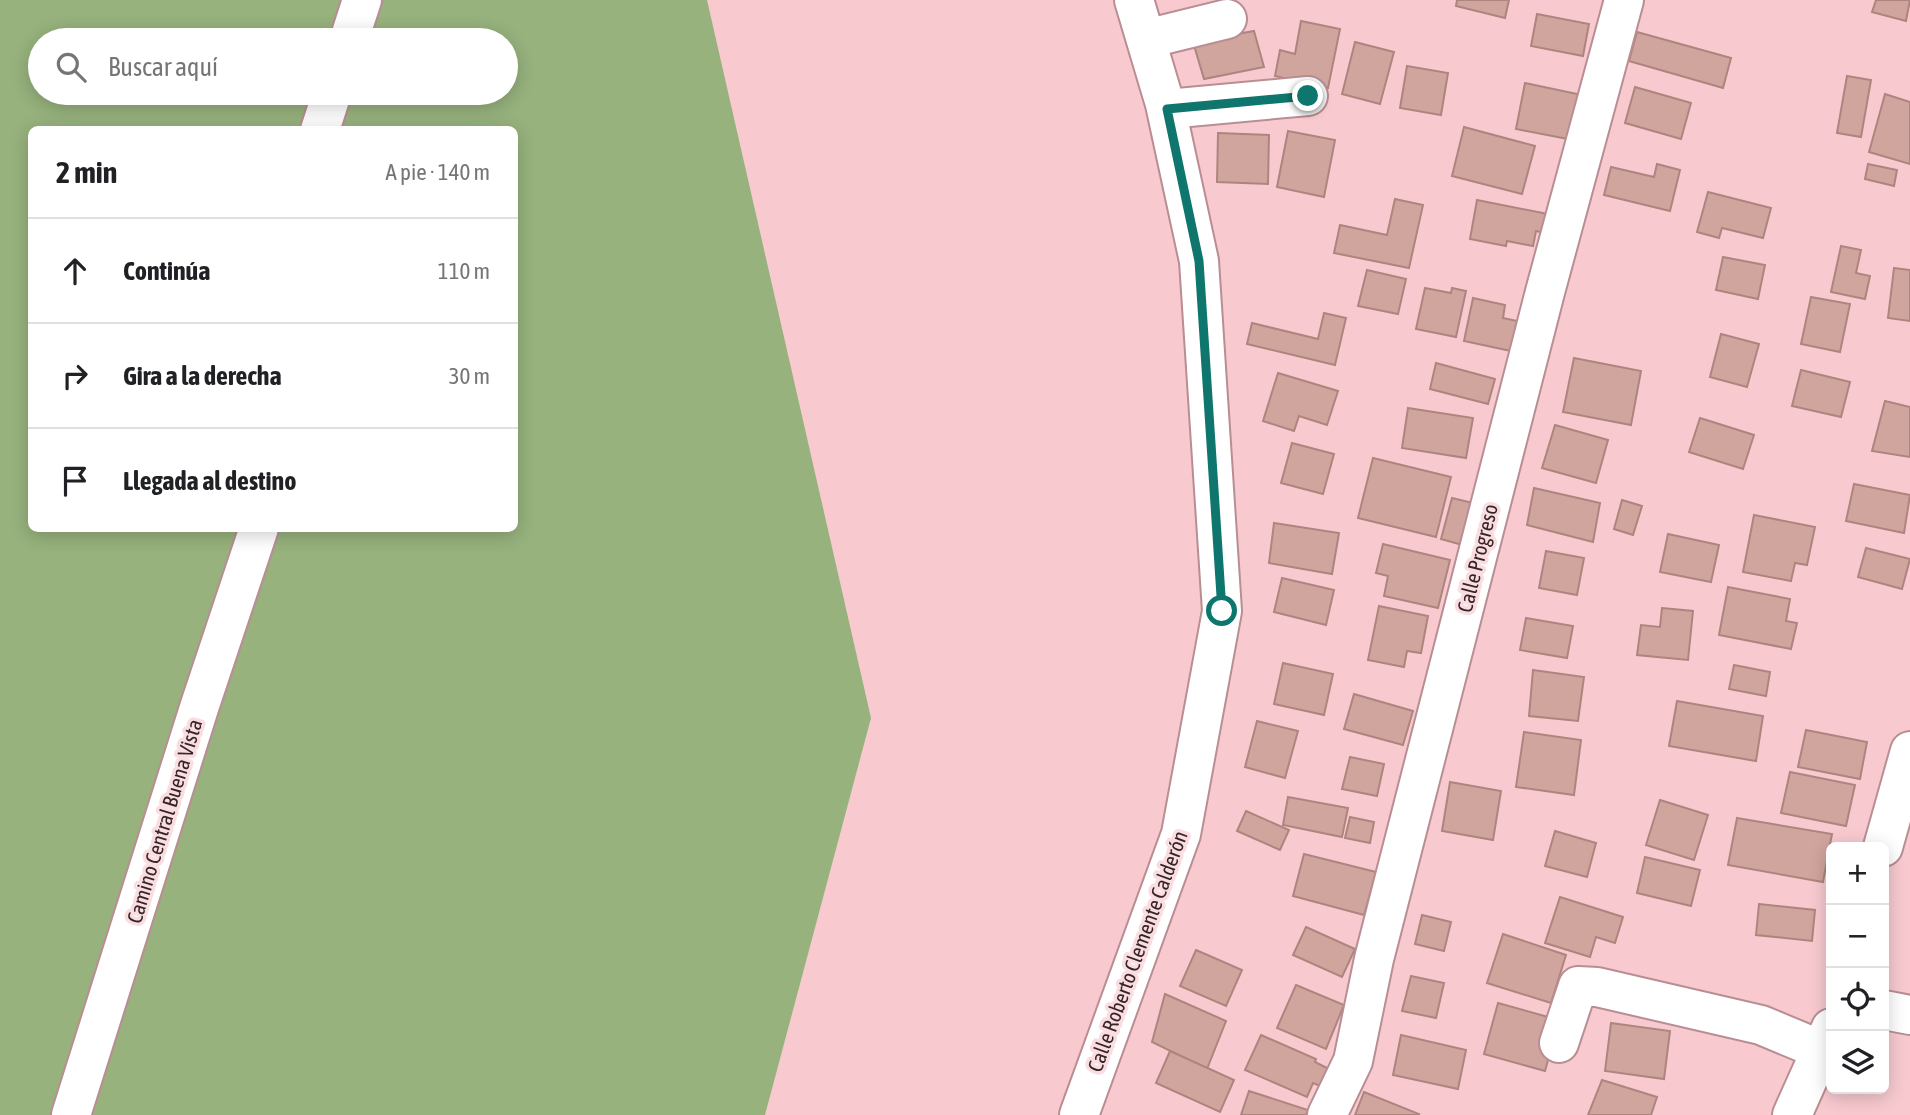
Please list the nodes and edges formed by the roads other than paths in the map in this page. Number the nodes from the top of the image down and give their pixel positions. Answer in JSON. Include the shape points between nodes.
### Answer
{"nodes":[{"id":1,"x":362,"y":0,"type":"edge"},
{"id":2,"x":1134,"y":0,"type":"edge"},
{"id":3,"x":1625,"y":0,"type":"edge"},
{"id":4,"x":1227,"y":19,"type":"dead end"},
{"id":5,"x":353,"y":28,"type":"edge"},
{"id":6,"x":1146,"y":39,"type":"junction"},
{"id":7,"x":1308,"y":96,"type":"dead end"},
{"id":8,"x":328,"y":105,"type":"edge"},
{"id":9,"x":1167,"y":109,"type":"junction"},
{"id":10,"x":321,"y":126,"type":"edge"},
{"id":11,"x":257,"y":532,"type":"edge"},
{"id":12,"x":1910,"y":751,"type":"edge"},
{"id":13,"x":1884,"y":842,"type":"edge"},
{"id":14,"x":1889,"y":1011,"type":"edge"},
{"id":15,"x":1910,"y":1015,"type":"edge"},
{"id":16,"x":1826,"y":1039,"type":"edge"},
{"id":17,"x":1559,"y":1043,"type":"dead end"},
{"id":18,"x":71,"y":1115,"type":"edge"},
{"id":19,"x":1079,"y":1115,"type":"edge"},
{"id":20,"x":1327,"y":1115,"type":"edge"},
{"id":21,"x":1792,"y":1115,"type":"edge"}],
"edges":[{"from":1,"to":5,"type":"street"},
{"from":2,"to":6,"type":"street","name":"Calle Roberto Clemente Calderón"},
{"from":3,"to":20,"type":"street","name":"Calle Progreso","via":[[1384,919],[1353,1061]]},
{"from":4,"to":6,"type":"street"},
{"from":6,"to":9,"type":"street","name":"Calle Roberto Clemente Calderón"},
{"from":7,"to":9,"type":"street"},
{"from":8,"to":10,"type":"street"},
{"from":9,"to":19,"type":"street","name":"Calle Roberto Clemente Calderón","via":[[1199,261],[1222,611],[1181,834]]},
{"from":11,"to":18,"type":"street","name":"Camino Central Buena Vista"},
{"from":12,"to":13,"type":"street"},
{"from":14,"to":15,"type":"street"},
{"from":16,"to":17,"type":"street","via":[[1577,986]]},
{"from":16,"to":21,"type":"street"}]}
